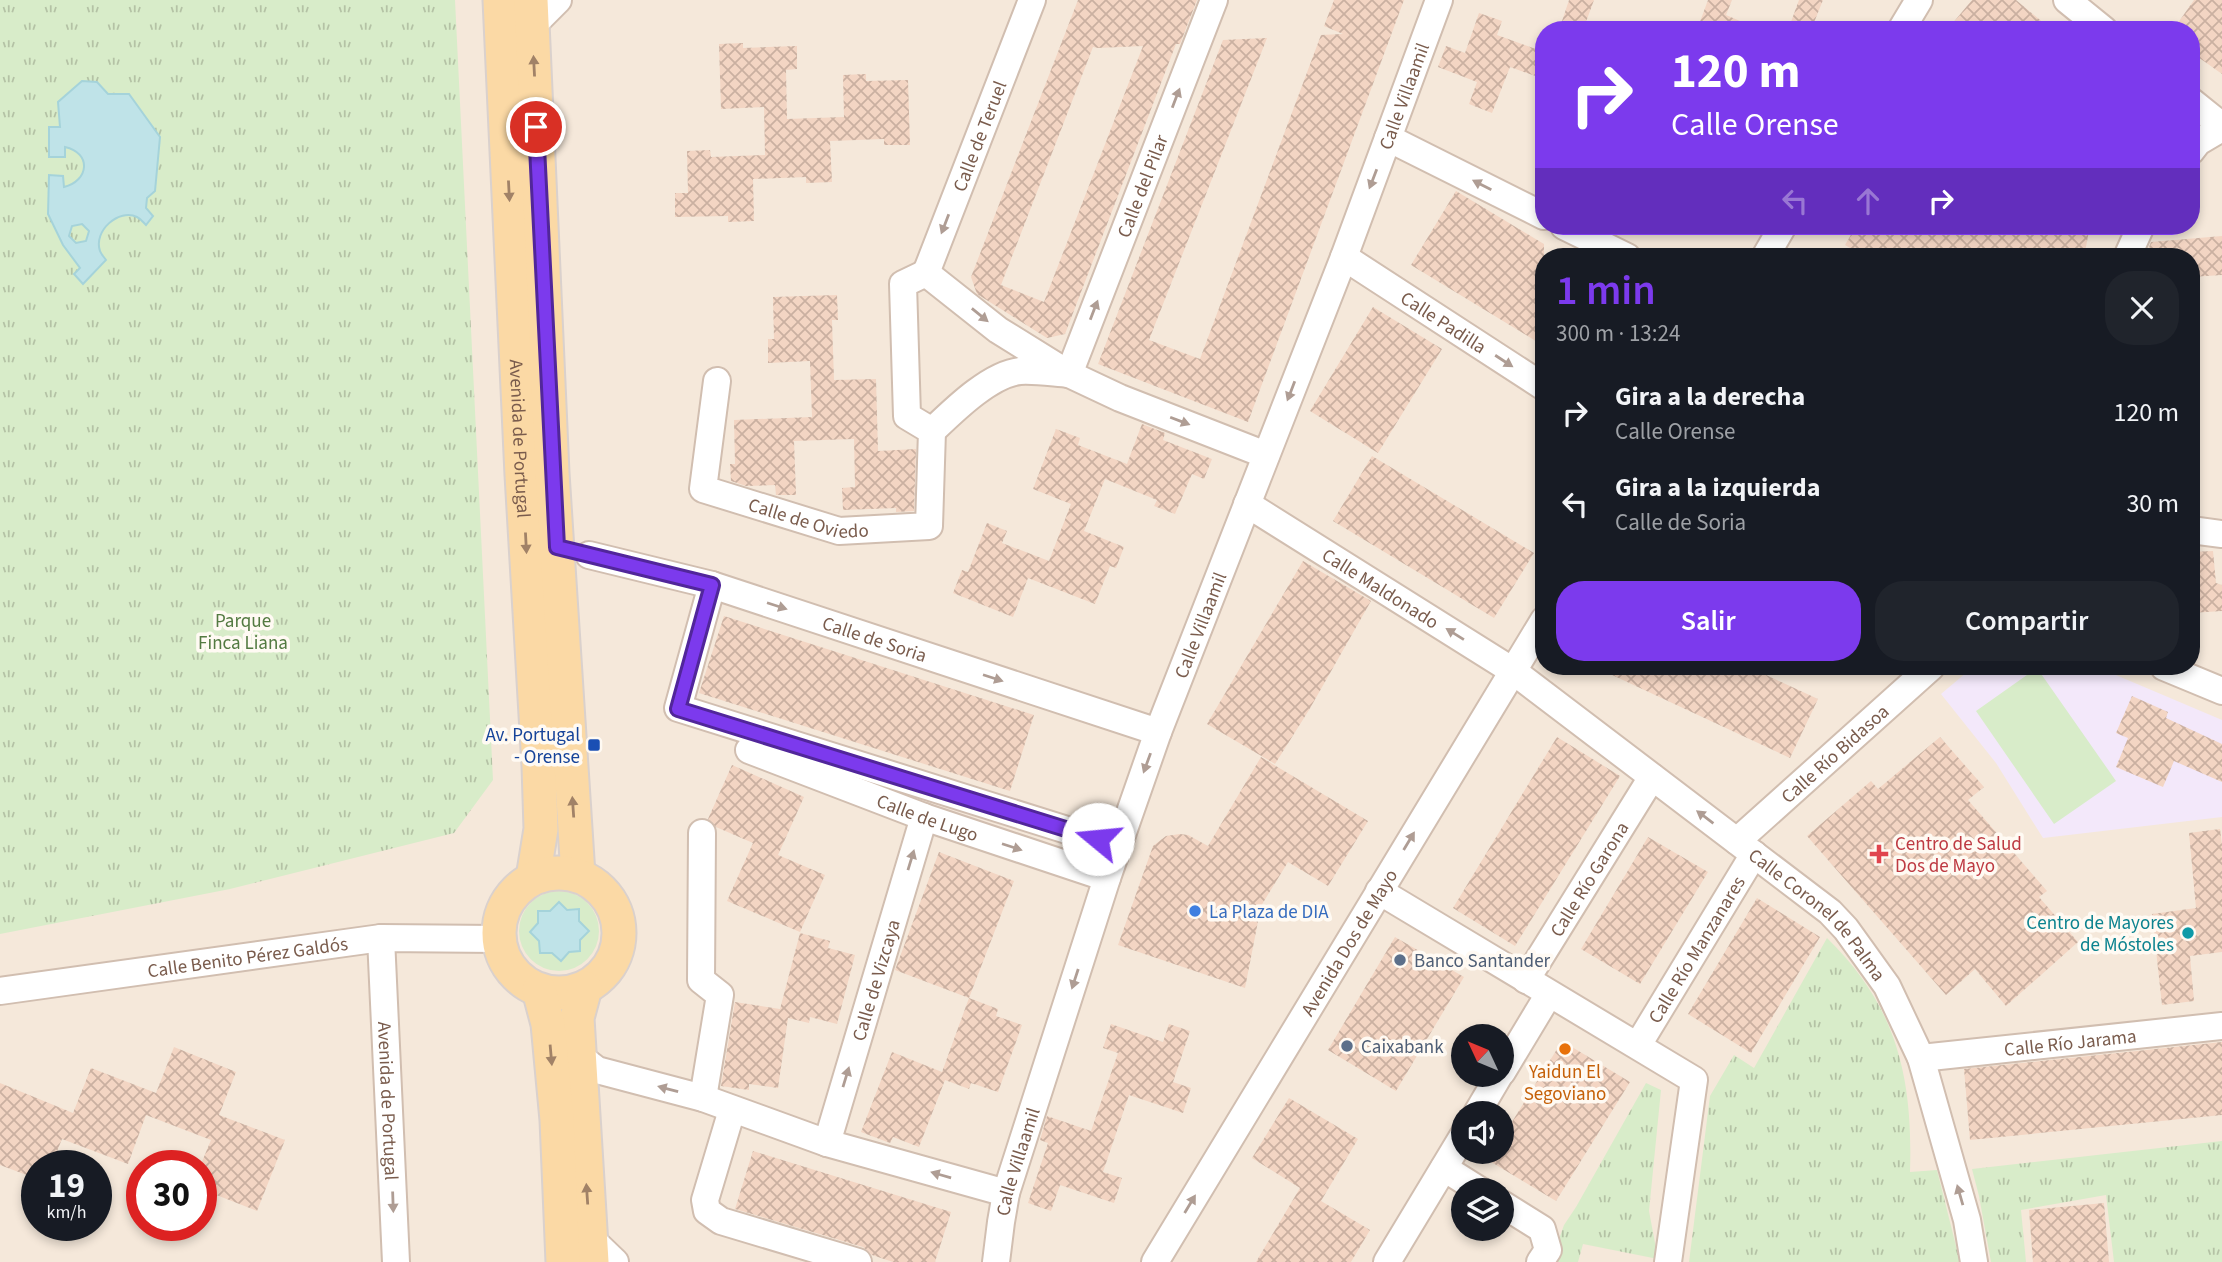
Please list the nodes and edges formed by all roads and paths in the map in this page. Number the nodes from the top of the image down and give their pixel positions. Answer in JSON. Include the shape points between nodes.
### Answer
{"nodes":[{"id":1,"x":500,"y":0,"type":"edge"},
{"id":2,"x":558,"y":0,"type":"edge"},
{"id":3,"x":1032,"y":0,"type":"edge"},
{"id":4,"x":1214,"y":0,"type":"edge"},
{"id":5,"x":1439,"y":0,"type":"edge"},
{"id":6,"x":1919,"y":0,"type":"edge"},
{"id":7,"x":2067,"y":0,"type":"edge"},
{"id":8,"x":531,"y":13,"type":"edge"},
{"id":9,"x":1906,"y":21,"type":"edge"},
{"id":10,"x":2093,"y":21,"type":"edge"},
{"id":11,"x":2200,"y":109,"type":"edge"},
{"id":12,"x":2222,"y":127,"type":"edge"},
{"id":13,"x":1388,"y":138,"type":"junction"},
{"id":14,"x":2200,"y":141,"type":"edge"},
{"id":15,"x":1535,"y":212,"type":"edge"},
{"id":16,"x":1582,"y":235,"type":"edge"},
{"id":17,"x":1609,"y":248,"type":"edge"},
{"id":18,"x":1344,"y":257,"type":"junction"},
{"id":19,"x":926,"y":273,"type":"junction"},
{"id":20,"x":1069,"y":374,"type":"junction"},
{"id":21,"x":1535,"y":381,"type":"edge"},
{"id":22,"x":718,"y":382,"type":"dead end"},
{"id":23,"x":932,"y":431,"type":"junction"},
{"id":24,"x":1266,"y":455,"type":"junction"},
{"id":25,"x":1247,"y":504,"type":"junction"},
{"id":26,"x":2200,"y":531,"type":"edge"},
{"id":27,"x":2222,"y":534,"type":"edge"},
{"id":28,"x":557,"y":547,"type":"junction"},
{"id":29,"x":589,"y":555,"type":"junction"},
{"id":30,"x":558,"y":579,"type":"junction"},
{"id":31,"x":712,"y":585,"type":"junction"},
{"id":32,"x":1535,"y":635,"type":"edge"},
{"id":33,"x":1513,"y":671,"type":"junction"},
{"id":34,"x":1923,"y":675,"type":"edge"},
{"id":35,"x":2183,"y":675,"type":"edge"},
{"id":36,"x":2222,"y":691,"type":"edge"},
{"id":37,"x":1158,"y":732,"type":"junction"},
{"id":38,"x":749,"y":751,"type":"dead end"},
{"id":39,"x":1652,"y":777,"type":"junction"},
{"id":40,"x":924,"y":817,"type":"junction"},
{"id":41,"x":702,"y":832,"type":"dead end"},
{"id":42,"x":1118,"y":846,"type":"junction"},
{"id":43,"x":1746,"y":847,"type":"junction"},
{"id":44,"x":578,"y":875,"type":"junction"},
{"id":45,"x":533,"y":877,"type":"junction"},
{"id":46,"x":1107,"y":878,"type":"junction"},
{"id":47,"x":1379,"y":891,"type":"junction"},
{"id":48,"x":381,"y":938,"type":"junction"},
{"id":49,"x":498,"y":939,"type":"junction"},
{"id":50,"x":1538,"y":987,"type":"junction"},
{"id":51,"x":585,"y":988,"type":"junction"},
{"id":52,"x":539,"y":990,"type":"junction"},
{"id":53,"x":0,"y":991,"type":"edge"},
{"id":54,"x":2222,"y":1027,"type":"edge"},
{"id":55,"x":1514,"y":1043,"type":"edge"},
{"id":56,"x":1638,"y":1045,"type":"junction"},
{"id":57,"x":579,"y":1056,"type":"junction"},
{"id":58,"x":1921,"y":1058,"type":"junction"},
{"id":59,"x":703,"y":1098,"type":"junction"},
{"id":60,"x":732,"y":1110,"type":"junction"},
{"id":61,"x":827,"y":1143,"type":"junction"},
{"id":62,"x":1451,"y":1156,"type":"edge"},
{"id":63,"x":1444,"y":1168,"type":"junction"},
{"id":64,"x":1460,"y":1178,"type":"edge"},
{"id":65,"x":1006,"y":1193,"type":"junction"},
{"id":66,"x":1514,"y":1212,"type":"edge"},
{"id":67,"x":591,"y":1250,"type":"edge"},
{"id":68,"x":396,"y":1262,"type":"edge"},
{"id":69,"x":563,"y":1262,"type":"edge"},
{"id":70,"x":615,"y":1262,"type":"edge"},
{"id":71,"x":858,"y":1262,"type":"edge"},
{"id":72,"x":996,"y":1262,"type":"edge"},
{"id":73,"x":1155,"y":1262,"type":"edge"},
{"id":74,"x":1387,"y":1262,"type":"edge"},
{"id":75,"x":1540,"y":1262,"type":"edge"},
{"id":76,"x":1668,"y":1262,"type":"edge"},
{"id":77,"x":1974,"y":1262,"type":"edge"}],
"edges":[{"from":1,"to":45,"type":"main road","name":"Avenida de Portugal","one_way":true,"via":[[540,766],[541,829]]},
{"from":2,"to":8,"type":"street"},
{"from":3,"to":19,"type":"street","name":"Calle de Teruel","one_way":true},
{"from":20,"to":4,"type":"street","name":"Calle del Pilar","one_way":true},
{"from":5,"to":13,"type":"street","name":"Calle Villaamil"},
{"from":6,"to":9,"type":"street"},
{"from":7,"to":10,"type":"street"},
{"from":28,"to":8,"type":"main road","name":"Avenida de Portugal","one_way":true},
{"from":11,"to":12,"type":"street"},
{"from":12,"to":14,"type":"street"},
{"from":15,"to":13,"type":"street","one_way":true},
{"from":13,"to":18,"type":"street","name":"Calle Villaamil","one_way":true},
{"from":16,"to":17,"type":"street"},
{"from":18,"to":21,"type":"street","name":"Calle Padilla","one_way":true},
{"from":18,"to":24,"type":"street","name":"Calle Villaamil","one_way":true},
{"from":19,"to":20,"type":"street","one_way":true,"via":[[998,330]]},
{"from":19,"to":23,"type":"street","via":[[903,284],[907,416]]},
{"from":20,"to":23,"type":"street","via":[[1019,371],[987,384]]},
{"from":20,"to":24,"type":"street","one_way":true},
{"from":22,"to":23,"type":"street","name":"Calle de Oviedo","via":[[703,489],[839,531],[929,526]]},
{"from":24,"to":25,"type":"street","name":"Calle Villaamil"},
{"from":33,"to":25,"type":"street","name":"Calle Maldonado","one_way":true},
{"from":25,"to":37,"type":"street","name":"Calle Villaamil"},
{"from":26,"to":27,"type":"street"},
{"from":28,"to":29,"type":"street","name":"Calle de Soria"},
{"from":28,"to":30,"type":"main road","name":"Avenida de Portugal"},
{"from":29,"to":30,"type":"street"},
{"from":29,"to":31,"type":"street","name":"Calle de Soria"},
{"from":44,"to":30,"type":"main road","name":"Avenida de Portugal","one_way":true},
{"from":31,"to":37,"type":"street","name":"Calle de Soria","one_way":true},
{"from":31,"to":42,"type":"street","via":[[678,709]]},
{"from":32,"to":33,"type":"street","name":"Avenida Dos de Mayo"},
{"from":33,"to":39,"type":"street","name":"Calle Coronel de Palma"},
{"from":47,"to":33,"type":"street","name":"Avenida Dos de Mayo","one_way":true},
{"from":34,"to":43,"type":"street","name":"Calle Río Bidasoa"},
{"from":35,"to":36,"type":"street"},
{"from":37,"to":42,"type":"street","name":"Calle Villaamil","one_way":true},
{"from":38,"to":40,"type":"street","name":"Calle de Lugo"},
{"from":43,"to":39,"type":"street","name":"Calle Coronel de Palma","one_way":true},
{"from":39,"to":50,"type":"street","name":"Calle Río Garona"},
{"from":40,"to":46,"type":"street","name":"Calle de Lugo","one_way":true},
{"from":61,"to":40,"type":"street","name":"Calle de Vizcaya","one_way":true},
{"from":41,"to":59,"type":"street","via":[[701,980],[720,995]]},
{"from":42,"to":46,"type":"street","name":"Calle Villaamil"},
{"from":43,"to":56,"type":"street","name":"Calle Río Manzanares"},
{"from":43,"to":58,"type":"street","name":"Calle Coronel de Palma","via":[[1846,929],[1887,986]]},
{"from":44,"to":45,"type":"main road","via":[[564,872]]},
{"from":44,"to":51,"type":"main road","via":[[597,885],[610,900],[619,929],[614,959],[602,976]]},
{"from":45,"to":49,"type":"main road","via":[[506,903]]},
{"from":46,"to":65,"type":"street","name":"Calle Villaamil","one_way":true},
{"from":47,"to":50,"type":"street"},
{"from":73,"to":47,"type":"street","name":"Avenida Dos de Mayo","one_way":true},
{"from":48,"to":49,"type":"street","name":"Calle Benito Pérez Galdós"},
{"from":48,"to":53,"type":"street","name":"Calle Benito Pérez Galdós"},
{"from":48,"to":68,"type":"street","name":"Avenida de Portugal","one_way":true},
{"from":49,"to":52,"type":"main road","via":[[511,971]]},
{"from":50,"to":55,"type":"street","name":"Calle Río Garona"},
{"from":50,"to":56,"type":"street"},
{"from":51,"to":52,"type":"main road","via":[[554,994]]},
{"from":51,"to":57,"type":"main road","via":[[578,1018]]},
{"from":52,"to":69,"type":"main road","one_way":true,"via":[[548,1024],[557,1120]]},
{"from":54,"to":58,"type":"street","name":"Calle Río Jarama"},
{"from":56,"to":76,"type":"street","via":[[1694,1080]]},
{"from":59,"to":57,"type":"street","one_way":true,"via":[[597,1070]]},
{"from":67,"to":57,"type":"main road","one_way":true},
{"from":77,"to":58,"type":"street","name":"Calle Coronel de Palma","one_way":true},
{"from":59,"to":60,"type":"street"},
{"from":60,"to":61,"type":"street"},
{"from":60,"to":71,"type":"street","via":[[705,1200],[707,1211],[721,1221]]},
{"from":65,"to":61,"type":"street","one_way":true},
{"from":62,"to":63,"type":"street"},
{"from":63,"to":64,"type":"street"},
{"from":63,"to":74,"type":"street"},
{"from":65,"to":72,"type":"street","name":"Calle Villaamil"},
{"from":66,"to":75,"type":"street","via":[[1542,1229],[1548,1250]]},
{"from":67,"to":70,"type":"street"}]}
